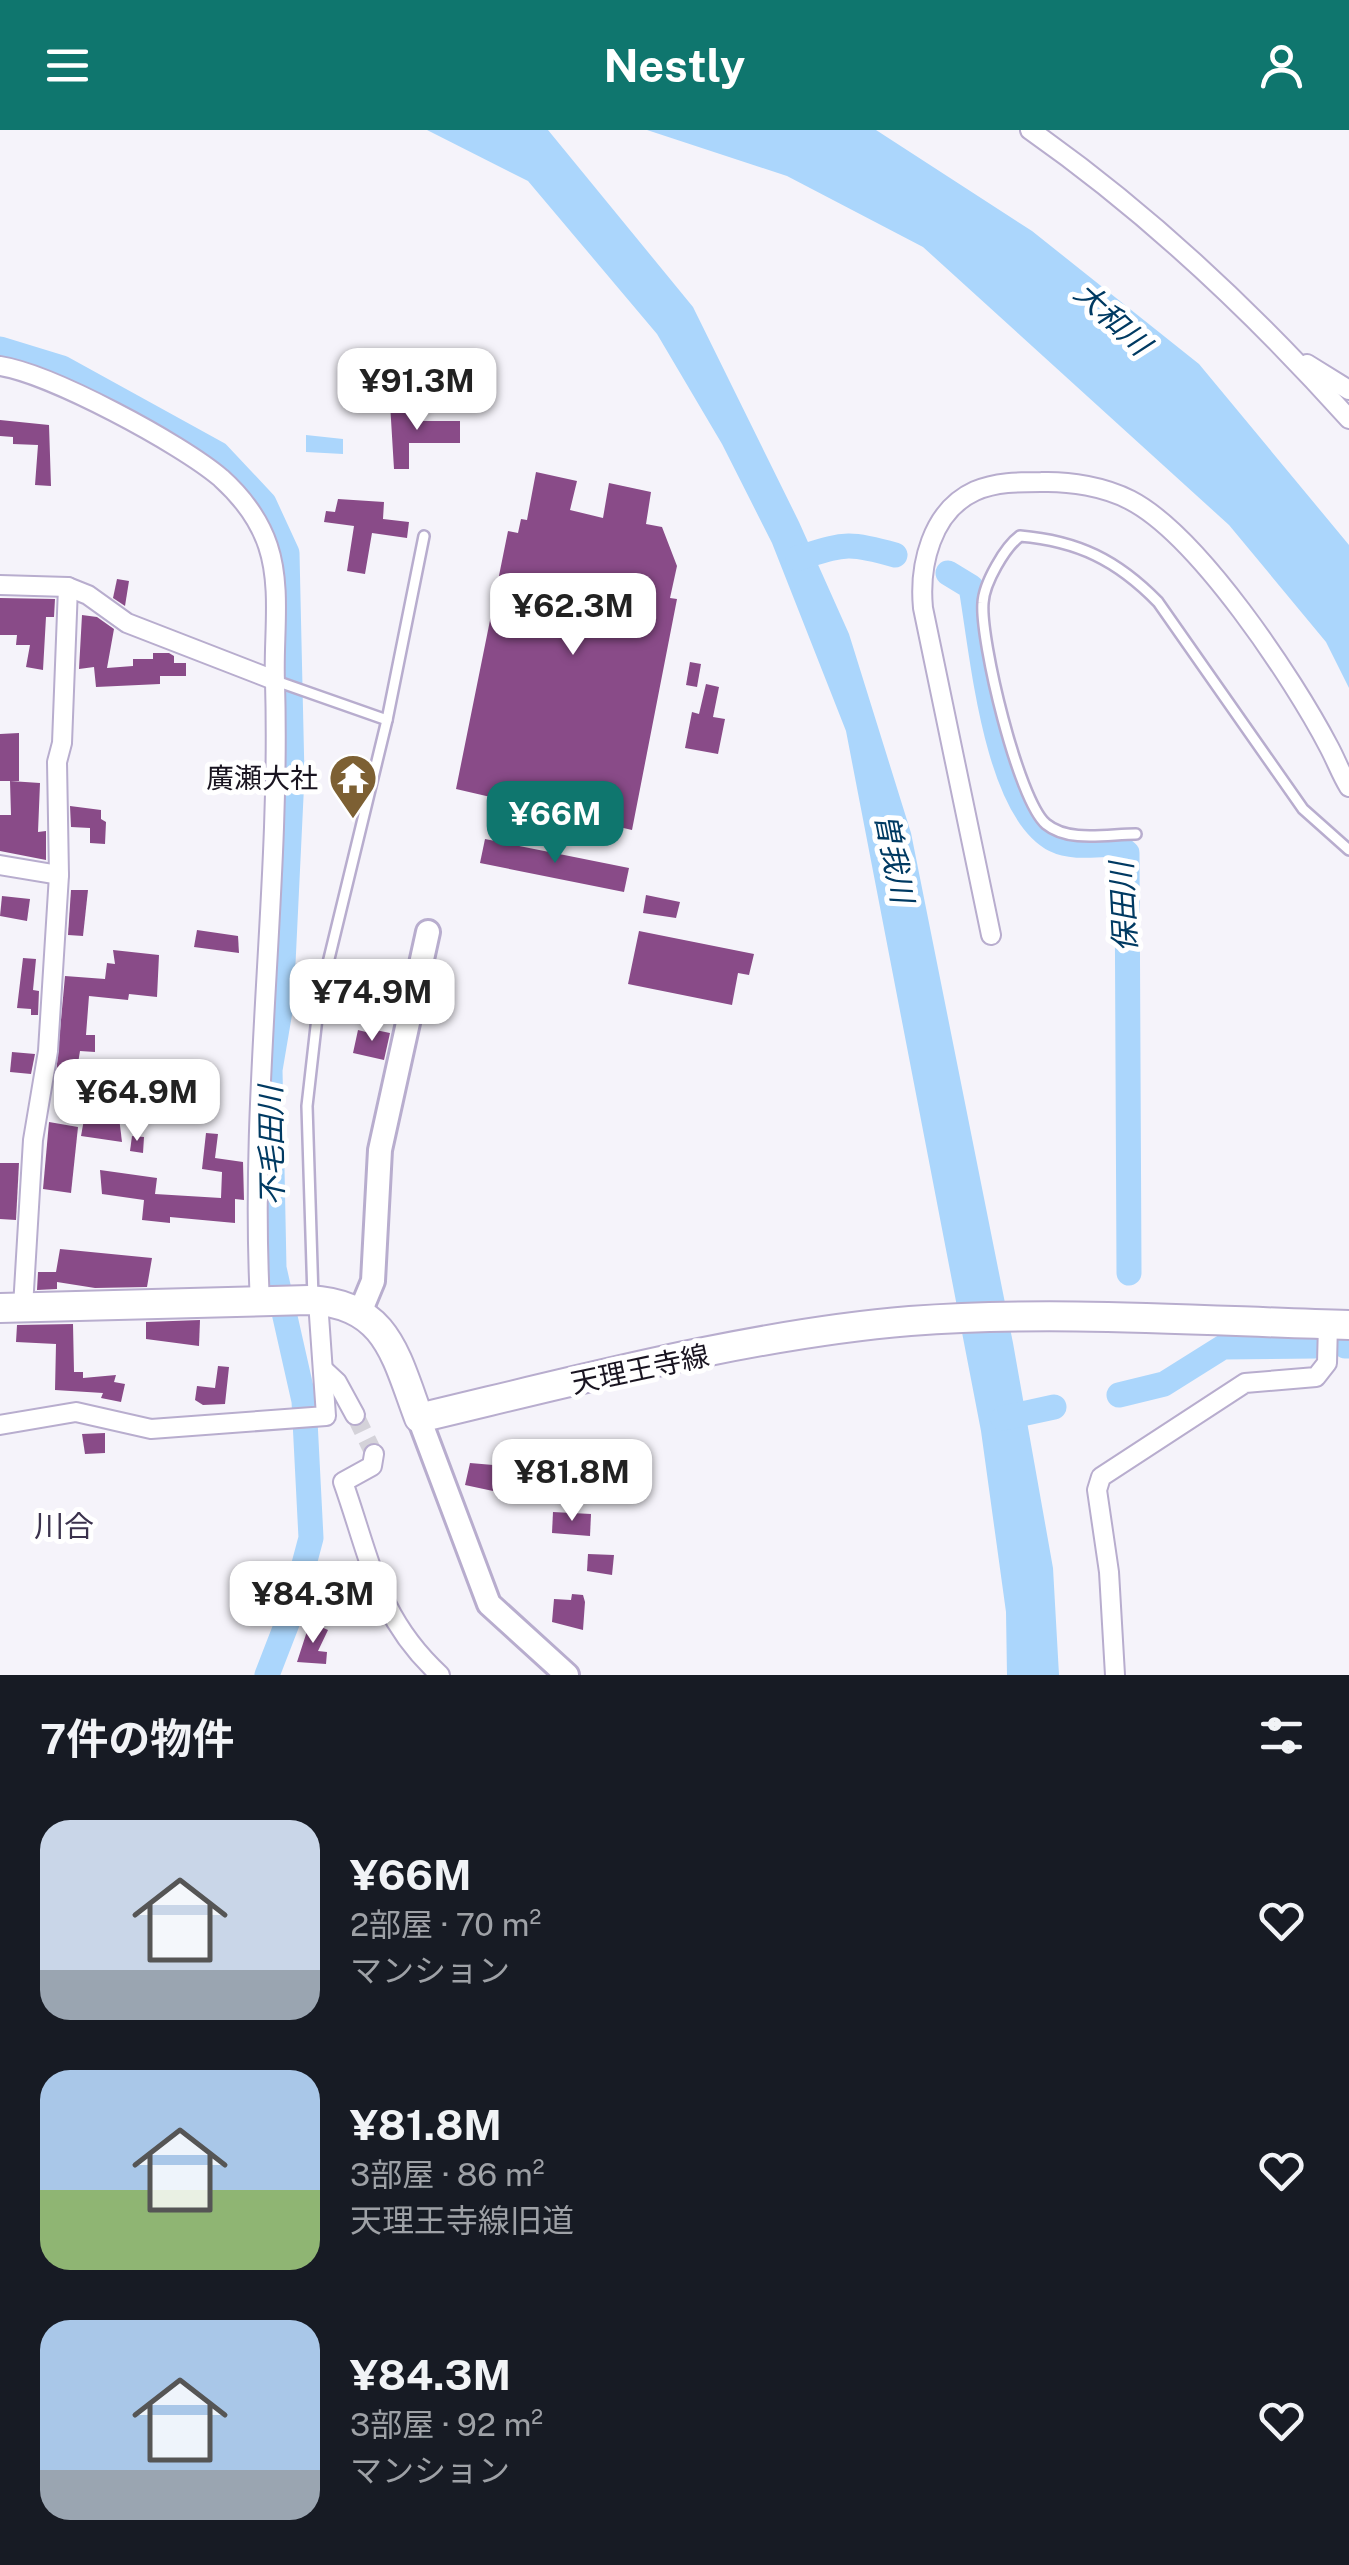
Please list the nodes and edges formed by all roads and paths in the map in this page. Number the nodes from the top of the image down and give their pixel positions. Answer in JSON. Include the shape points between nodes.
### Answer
{"nodes":[{"id":1,"x":1030,"y":130,"type":"edge"},
{"id":2,"x":1270,"y":336,"type":"junction"},
{"id":3,"x":0,"y":366,"type":"edge"},
{"id":4,"x":1349,"y":390,"type":"edge"},
{"id":5,"x":1349,"y":418,"type":"edge"},
{"id":6,"x":424,"y":536,"type":"dead end"},
{"id":7,"x":0,"y":585,"type":"edge"},
{"id":8,"x":68,"y":586,"type":"junction"},
{"id":9,"x":274,"y":680,"type":"junction"},
{"id":10,"x":387,"y":720,"type":"junction"},
{"id":11,"x":1349,"y":787,"type":"edge"},
{"id":12,"x":1136,"y":834,"type":"dead end"},
{"id":13,"x":1349,"y":850,"type":"edge"},
{"id":14,"x":0,"y":865,"type":"edge"},
{"id":15,"x":59,"y":875,"type":"junction"},
{"id":16,"x":428,"y":932,"type":"dead end"},
{"id":17,"x":991,"y":935,"type":"dead end"},
{"id":18,"x":290,"y":1301,"type":"junction"},
{"id":19,"x":11,"y":1308,"type":"edge"},
{"id":20,"x":360,"y":1310,"type":"junction"},
{"id":21,"x":1339,"y":1325,"type":"edge"},
{"id":22,"x":323,"y":1369,"type":"junction"},
{"id":23,"x":354,"y":1415,"type":"tunnel mouth"},
{"id":24,"x":420,"y":1418,"type":"junction"},
{"id":25,"x":0,"y":1425,"type":"edge"},
{"id":26,"x":374,"y":1454,"type":"dead end"},
{"id":27,"x":440,"y":1675,"type":"edge"},
{"id":28,"x":566,"y":1675,"type":"edge"},
{"id":29,"x":1115,"y":1675,"type":"edge"}],
"edges":[{"from":1,"to":2,"type":"street","via":[[1111,186]]},
{"from":2,"to":4,"type":"street"},
{"from":2,"to":5,"type":"street"},
{"from":3,"to":9,"type":"street","via":[[33,372],[192,457],[246,504],[269,548]]},
{"from":6,"to":10,"type":"lane"},
{"from":7,"to":8,"type":"street"},
{"from":8,"to":9,"type":"street","via":[[127,623]]},
{"from":8,"to":15,"type":"street","via":[[57,762]]},
{"from":9,"to":10,"type":"lane"},
{"from":9,"to":18,"type":"street","via":[[276,797],[257,1155]]},
{"from":10,"to":18,"type":"lane","via":[[318,1000]]},
{"from":11,"to":17,"type":"street","via":[[1252,623],[1163,522],[1130,499],[1086,485],[992,484],[948,510],[920,576]]},
{"from":12,"to":13,"type":"lane","via":[[1060,833],[1037,813],[1012,759],[982,606],[1010,543],[1020,536],[1090,550],[1130,574],[1158,602],[1304,809]]},
{"from":14,"to":15,"type":"street"},
{"from":15,"to":19,"type":"street","via":[[48,1052]]},
{"from":16,"to":20,"type":"street","via":[[380,1150],[372,1281]]},
{"from":18,"to":19,"type":"main road"},
{"from":18,"to":20,"type":"main road"},
{"from":18,"to":22,"type":"street"},
{"from":20,"to":24,"type":"main road","via":[[395,1356]]},
{"from":21,"to":24,"type":"main road","name":"天理王寺線","via":[[1062,1316],[909,1322],[786,1339]]},
{"from":21,"to":29,"type":"street","via":[[1316,1377],[1245,1384],[1101,1477]]},
{"from":22,"to":23,"type":"street"},
{"from":22,"to":25,"type":"street","via":[[326,1416],[151,1429],[76,1412]]},
{"from":24,"to":28,"type":"street","via":[[490,1604]]},
{"from":26,"to":27,"type":"street","via":[[372,1466],[343,1482],[366,1562],[380,1599],[416,1653]]}]}
